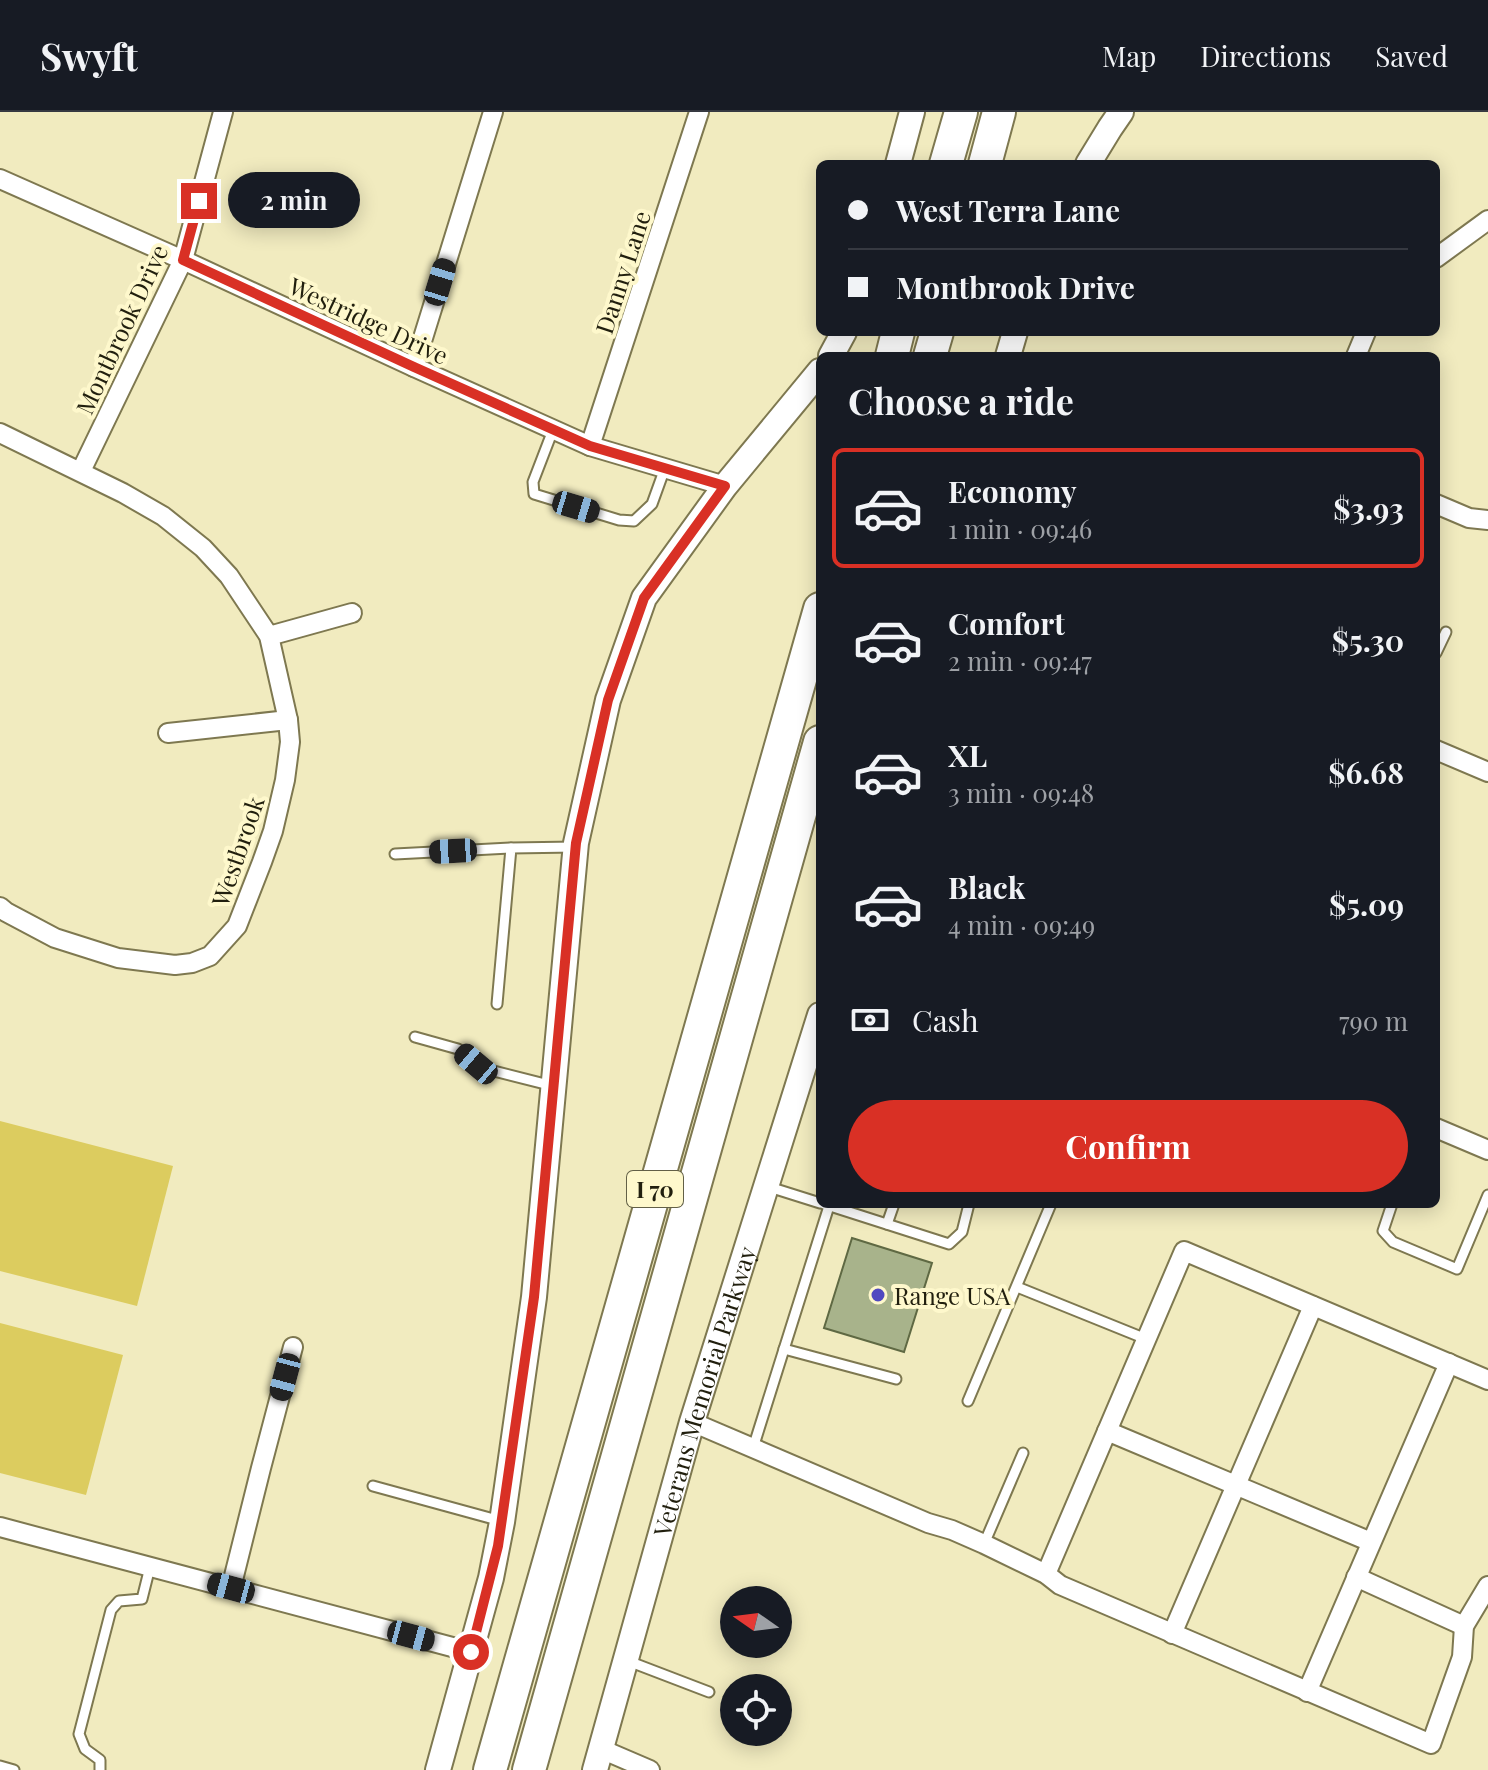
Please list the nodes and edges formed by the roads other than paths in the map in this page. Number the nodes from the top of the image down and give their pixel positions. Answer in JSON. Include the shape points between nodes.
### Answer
{"nodes":[{"id":1,"x":223,"y":112,"type":"edge"},
{"id":2,"x":493,"y":112,"type":"edge"},
{"id":3,"x":699,"y":112,"type":"edge"},
{"id":4,"x":912,"y":112,"type":"edge"},
{"id":5,"x":961,"y":112,"type":"edge"},
{"id":6,"x":999,"y":112,"type":"edge"},
{"id":7,"x":1121,"y":112,"type":"edge"},
{"id":8,"x":899,"y":160,"type":"edge"},
{"id":9,"x":947,"y":160,"type":"edge"},
{"id":10,"x":986,"y":160,"type":"edge"},
{"id":11,"x":1090,"y":160,"type":"edge"},
{"id":12,"x":0,"y":179,"type":"edge"},
{"id":13,"x":1488,"y":220,"type":"edge"},
{"id":14,"x":1440,"y":255,"type":"edge"},
{"id":15,"x":183,"y":260,"type":"junction"},
{"id":16,"x":414,"y":367,"type":"junction"},
{"id":17,"x":816,"y":376,"type":"edge"},
{"id":18,"x":553,"y":430,"type":"junction"},
{"id":19,"x":0,"y":433,"type":"edge"},
{"id":20,"x":590,"y":446,"type":"junction"},
{"id":21,"x":665,"y":468,"type":"junction"},
{"id":22,"x":81,"y":471,"type":"junction"},
{"id":23,"x":725,"y":486,"type":"junction"},
{"id":24,"x":1440,"y":506,"type":"edge"},
{"id":25,"x":1488,"y":520,"type":"edge"},
{"id":26,"x":352,"y":613,"type":"dead end"},
{"id":27,"x":816,"y":623,"type":"edge"},
{"id":28,"x":1446,"y":632,"type":"dead end"},
{"id":29,"x":269,"y":636,"type":"junction"},
{"id":30,"x":1440,"y":645,"type":"edge"},
{"id":31,"x":288,"y":720,"type":"junction"},
{"id":32,"x":168,"y":733,"type":"dead end"},
{"id":33,"x":1440,"y":752,"type":"edge"},
{"id":34,"x":816,"y":756,"type":"edge"},
{"id":35,"x":1488,"y":772,"type":"edge"},
{"id":36,"x":575,"y":847,"type":"junction"},
{"id":37,"x":511,"y":848,"type":"junction"},
{"id":38,"x":395,"y":854,"type":"dead end"},
{"id":39,"x":0,"y":907,"type":"edge"},
{"id":40,"x":497,"y":1004,"type":"dead end"},
{"id":41,"x":816,"y":1028,"type":"edge"},
{"id":42,"x":415,"y":1037,"type":"dead end"},
{"id":43,"x":553,"y":1086,"type":"junction"},
{"id":44,"x":1440,"y":1130,"type":"edge"},
{"id":45,"x":1488,"y":1150,"type":"edge"},
{"id":46,"x":766,"y":1186,"type":"junction"},
{"id":47,"x":1488,"y":1195,"type":"edge"},
{"id":48,"x":816,"y":1202,"type":"edge"},
{"id":49,"x":823,"y":1208,"type":"edge"},
{"id":50,"x":837,"y":1208,"type":"edge"},
{"id":51,"x":893,"y":1208,"type":"edge"},
{"id":52,"x":968,"y":1208,"type":"edge"},
{"id":53,"x":1049,"y":1208,"type":"edge"},
{"id":54,"x":1391,"y":1208,"type":"edge"},
{"id":55,"x":887,"y":1224,"type":"junction"},
{"id":56,"x":1017,"y":1287,"type":"junction"},
{"id":57,"x":1313,"y":1306,"type":"junction"},
{"id":58,"x":1146,"y":1339,"type":"junction"},
{"id":59,"x":293,"y":1347,"type":"dead end"},
{"id":60,"x":784,"y":1349,"type":"junction"},
{"id":61,"x":1449,"y":1363,"type":"junction"},
{"id":62,"x":896,"y":1379,"type":"dead end"},
{"id":63,"x":1488,"y":1380,"type":"edge"},
{"id":64,"x":968,"y":1401,"type":"dead end"},
{"id":65,"x":692,"y":1422,"type":"junction"},
{"id":66,"x":1107,"y":1431,"type":"junction"},
{"id":67,"x":753,"y":1448,"type":"junction"},
{"id":68,"x":1023,"y":1453,"type":"dead end"},
{"id":69,"x":1236,"y":1485,"type":"junction"},
{"id":70,"x":373,"y":1486,"type":"dead end"},
{"id":71,"x":502,"y":1522,"type":"junction"},
{"id":72,"x":0,"y":1527,"type":"edge"},
{"id":73,"x":1371,"y":1542,"type":"junction"},
{"id":74,"x":984,"y":1544,"type":"junction"},
{"id":75,"x":150,"y":1567,"type":"junction"},
{"id":76,"x":1046,"y":1574,"type":"junction"},
{"id":77,"x":1356,"y":1577,"type":"junction"},
{"id":78,"x":1488,"y":1586,"type":"edge"},
{"id":79,"x":231,"y":1588,"type":"junction"},
{"id":80,"x":1464,"y":1626,"type":"junction"},
{"id":81,"x":1172,"y":1634,"type":"junction"},
{"id":82,"x":471,"y":1652,"type":"junction"},
{"id":83,"x":625,"y":1660,"type":"junction"},
{"id":84,"x":709,"y":1692,"type":"dead end"},
{"id":85,"x":1307,"y":1692,"type":"junction"},
{"id":86,"x":598,"y":1759,"type":"edge"},
{"id":87,"x":0,"y":1766,"type":"edge"},
{"id":88,"x":14,"y":1770,"type":"edge"},
{"id":89,"x":100,"y":1770,"type":"edge"},
{"id":90,"x":438,"y":1770,"type":"edge"},
{"id":91,"x":490,"y":1770,"type":"edge"},
{"id":92,"x":529,"y":1770,"type":"edge"},
{"id":93,"x":650,"y":1770,"type":"edge"}],
"edges":[{"from":1,"to":15,"type":"street","name":"Montbrook Drive"},
{"from":2,"to":16,"type":"street"},
{"from":3,"to":20,"type":"street","name":"Danny Lane"},
{"from":4,"to":8,"type":"street"},
{"from":5,"to":9,"type":"highway"},
{"from":6,"to":10,"type":"highway"},
{"from":7,"to":11,"type":"street"},
{"from":12,"to":15,"type":"street","name":"Westridge Drive"},
{"from":13,"to":14,"type":"street"},
{"from":15,"to":16,"type":"street","name":"Westridge Drive"},
{"from":15,"to":22,"type":"street","name":"Montbrook Drive"},
{"from":16,"to":18,"type":"street","name":"Westridge Drive"},
{"from":17,"to":23,"type":"street"},
{"from":18,"to":20,"type":"street","name":"Westridge Drive"},
{"from":18,"to":21,"type":"lane","via":[[533,482],[534,494],[634,521],[652,504]]},
{"from":19,"to":22,"type":"street"},
{"from":20,"to":21,"type":"street","name":"Westridge Drive"},
{"from":21,"to":23,"type":"street","name":"Westridge Drive"},
{"from":22,"to":29,"type":"street","via":[[163,516],[203,548]]},
{"from":23,"to":36,"type":"street","via":[[644,598],[608,700]]},
{"from":24,"to":25,"type":"street"},
{"from":26,"to":29,"type":"street"},
{"from":27,"to":91,"type":"highway","number":"I 70"},
{"from":28,"to":30,"type":"lane"},
{"from":29,"to":31,"type":"street","name":"Westbrook"},
{"from":31,"to":32,"type":"street"},
{"from":31,"to":39,"type":"street","name":"Westbrook","via":[[285,780],[273,831],[237,926],[210,956],[175,965],[118,958],[55,938]]},
{"from":33,"to":35,"type":"street"},
{"from":34,"to":92,"type":"highway","number":"I 70"},
{"from":36,"to":37,"type":"lane"},
{"from":36,"to":43,"type":"street"},
{"from":37,"to":38,"type":"lane"},
{"from":37,"to":40,"type":"lane"},
{"from":41,"to":46,"type":"street","name":"Veterans Memorial Parkway"},
{"from":42,"to":43,"type":"lane","via":[[458,1049],[482,1068]]},
{"from":43,"to":71,"type":"street","via":[[534,1297]]},
{"from":44,"to":45,"type":"street"},
{"from":46,"to":48,"type":"lane"},
{"from":46,"to":65,"type":"street","name":"Veterans Memorial Parkway"},
{"from":47,"to":54,"type":"lane","via":[[1457,1269],[1393,1242],[1383,1231]]},
{"from":49,"to":60,"type":"lane"},
{"from":50,"to":55,"type":"lane"},
{"from":51,"to":55,"type":"lane"},
{"from":52,"to":55,"type":"lane","via":[[962,1232],[949,1244]]},
{"from":53,"to":56,"type":"lane"},
{"from":56,"to":58,"type":"lane"},
{"from":56,"to":64,"type":"lane"},
{"from":57,"to":58,"type":"street","via":[[1184,1251]]},
{"from":57,"to":61,"type":"street"},
{"from":57,"to":69,"type":"street"},
{"from":58,"to":66,"type":"street"},
{"from":59,"to":79,"type":"street"},
{"from":60,"to":62,"type":"lane"},
{"from":60,"to":67,"type":"lane"},
{"from":61,"to":63,"type":"street"},
{"from":61,"to":73,"type":"street"},
{"from":65,"to":67,"type":"street"},
{"from":65,"to":83,"type":"street","name":"Veterans Memorial Parkway"},
{"from":66,"to":69,"type":"street"},
{"from":66,"to":76,"type":"street"},
{"from":67,"to":74,"type":"street"},
{"from":68,"to":74,"type":"lane"},
{"from":69,"to":73,"type":"street"},
{"from":69,"to":81,"type":"street"},
{"from":70,"to":71,"type":"lane"},
{"from":71,"to":82,"type":"street"},
{"from":72,"to":75,"type":"street"},
{"from":73,"to":77,"type":"street"},
{"from":74,"to":76,"type":"street"},
{"from":75,"to":79,"type":"street"},
{"from":75,"to":89,"type":"lane","via":[[142,1599],[119,1601],[111,1610],[79,1734],[85,1749],[100,1760]]},
{"from":76,"to":81,"type":"street"},
{"from":77,"to":80,"type":"street"},
{"from":77,"to":85,"type":"street"},
{"from":78,"to":80,"type":"street"},
{"from":79,"to":82,"type":"street"},
{"from":80,"to":85,"type":"street","via":[[1462,1657],[1431,1744]]},
{"from":81,"to":85,"type":"street"},
{"from":82,"to":90,"type":"street"},
{"from":83,"to":84,"type":"lane"},
{"from":83,"to":86,"type":"street","name":"Veterans Memorial Parkway"},
{"from":86,"to":93,"type":"street"},
{"from":87,"to":88,"type":"lane"}]}
